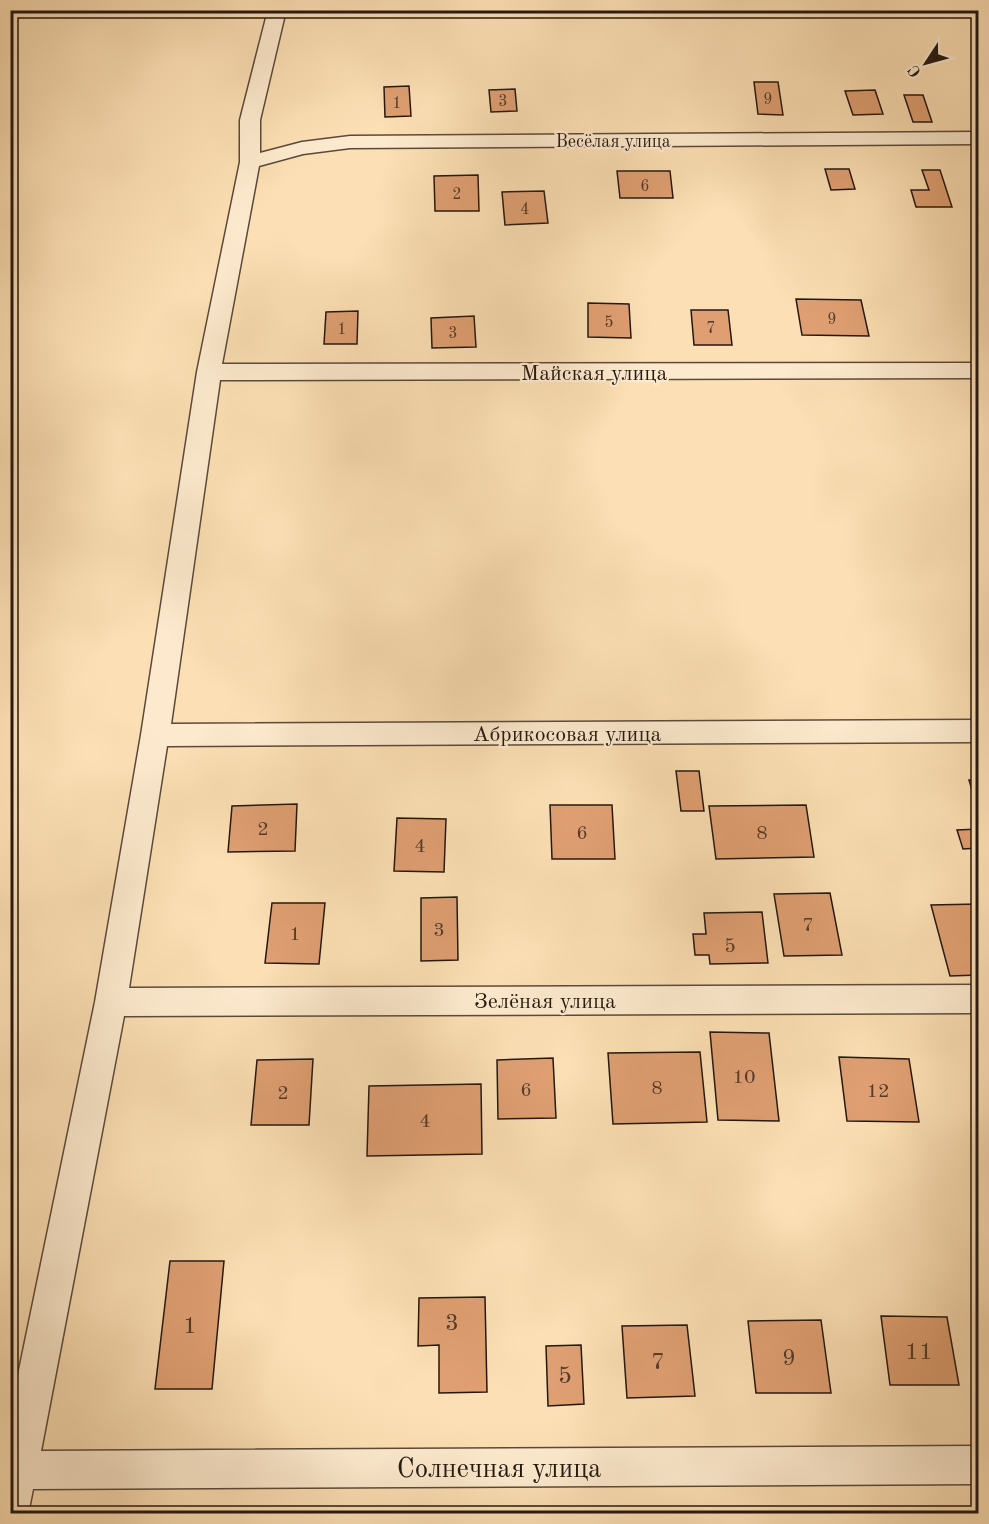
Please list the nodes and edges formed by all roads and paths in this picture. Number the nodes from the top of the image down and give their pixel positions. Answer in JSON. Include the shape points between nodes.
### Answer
{"nodes":[{"id":1,"x":278,"y":10,"type":"edge"},
{"id":2,"x":978,"y":138,"type":"edge"},
{"id":3,"x":250,"y":162,"type":"junction"},
{"id":4,"x":978,"y":371,"type":"edge"},
{"id":5,"x":209,"y":372,"type":"junction"},
{"id":6,"x":978,"y":731,"type":"edge"},
{"id":7,"x":155,"y":735,"type":"junction"},
{"id":8,"x":978,"y":999,"type":"edge"},
{"id":9,"x":111,"y":1002,"type":"junction"},
{"id":10,"x":978,"y":1465,"type":"edge"},
{"id":11,"x":19,"y":1470,"type":"junction"},
{"id":12,"x":10,"y":1510,"type":"edge"}],
"edges":[{"from":1,"to":3,"type":"street","via":[[250,120]]},
{"from":2,"to":3,"type":"street","name":"Весёлая улица","via":[[350,142],[302,148]]},
{"from":3,"to":5,"type":"street"},
{"from":4,"to":5,"type":"street","name":"Майская улица"},
{"from":5,"to":7,"type":"street"},
{"from":6,"to":7,"type":"street","name":"Абрикосовая улица"},
{"from":7,"to":9,"type":"street"},
{"from":8,"to":9,"type":"street","name":"Зелёная улица"},
{"from":9,"to":11,"type":"street"},
{"from":10,"to":11,"type":"street","name":"Солнечная улица"},
{"from":11,"to":12,"type":"street"}]}
